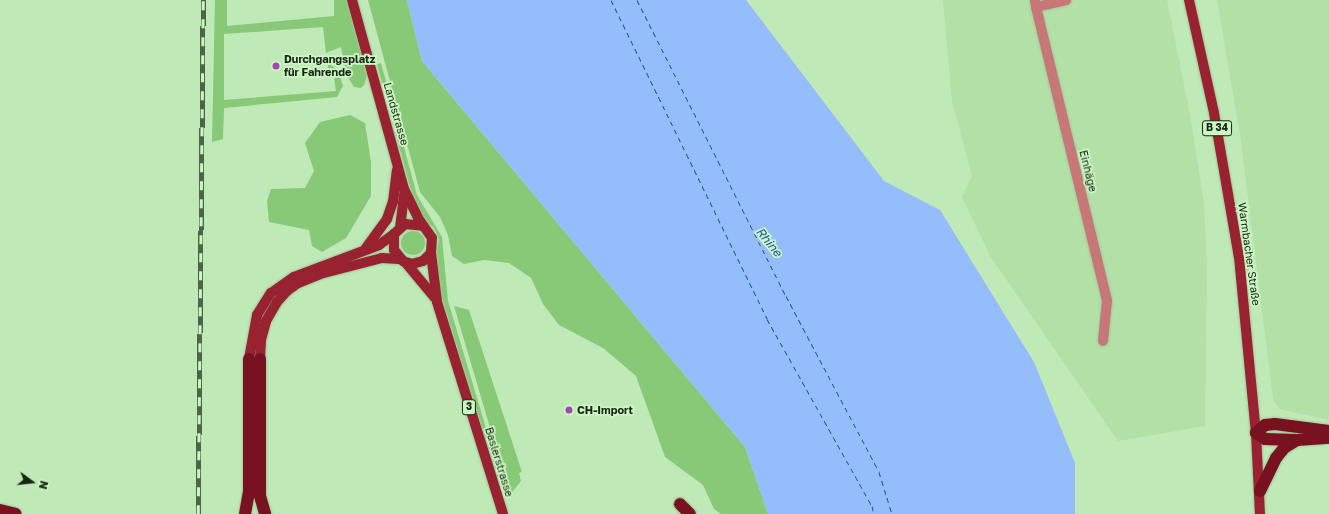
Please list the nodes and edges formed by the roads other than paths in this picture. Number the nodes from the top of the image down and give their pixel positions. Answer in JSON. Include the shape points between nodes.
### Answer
{"nodes":[{"id":1,"x":352,"y":0,"type":"edge"},
{"id":2,"x":1066,"y":0,"type":"edge"},
{"id":3,"x":1188,"y":0,"type":"edge"},
{"id":4,"x":1035,"y":4,"type":"edge"},
{"id":5,"x":398,"y":162,"type":"junction"},
{"id":6,"x":404,"y":189,"type":"junction"},
{"id":7,"x":423,"y":226,"type":"junction"},
{"id":8,"x":397,"y":231,"type":"junction"},
{"id":9,"x":364,"y":250,"type":"junction"},
{"id":10,"x":431,"y":253,"type":"junction"},
{"id":11,"x":403,"y":261,"type":"junction"},
{"id":12,"x":429,"y":281,"type":"junction"},
{"id":13,"x":1103,"y":341,"type":"dead end"},
{"id":14,"x":254,"y":359,"type":"junction"},
{"id":15,"x":1329,"y":431,"type":"edge"},
{"id":16,"x":1256,"y":433,"type":"junction"},
{"id":17,"x":1329,"y":438,"type":"edge"},
{"id":18,"x":1297,"y":440,"type":"junction"},
{"id":19,"x":1260,"y":491,"type":"junction"},
{"id":20,"x":680,"y":504,"type":"dead end"},
{"id":21,"x":0,"y":510,"type":"edge"},
{"id":22,"x":16,"y":514,"type":"edge"},
{"id":23,"x":245,"y":514,"type":"edge"},
{"id":24,"x":265,"y":514,"type":"edge"},
{"id":25,"x":502,"y":514,"type":"edge"},
{"id":26,"x":690,"y":514,"type":"edge"},
{"id":27,"x":1260,"y":514,"type":"edge"}],
"edges":[{"from":1,"to":5,"type":"main road","name":"Landstrasse"},
{"from":2,"to":4,"type":"street","name":"Einhäge"},
{"from":3,"to":16,"type":"main road","name":"Warmbacher Straße","number":"B 34","via":[[1214,113],[1239,257]]},
{"from":4,"to":13,"type":"street","name":"Einhäge","via":[[1107,302]]},
{"from":5,"to":6,"type":"main road","name":"Landstrasse"},
{"from":5,"to":9,"type":"main road","via":[[393,202],[387,219]]},
{"from":6,"to":7,"type":"main road","name":"Landstrasse"},
{"from":6,"to":8,"type":"main road","name":"Landstrasse"},
{"from":7,"to":8,"type":"main road","via":[[411,223]]},
{"from":7,"to":10,"type":"main road","via":[[432,238]]},
{"from":8,"to":9,"type":"main road","via":[[379,245]]},
{"from":8,"to":11,"type":"main road","via":[[392,245]]},
{"from":9,"to":14,"type":"main road","via":[[294,277],[271,293],[257,315]]},
{"from":10,"to":11,"type":"main road","via":[[423,261]]},
{"from":10,"to":12,"type":"main road","name":"Baslerstrasse","number":"3"},
{"from":11,"to":12,"type":"main road"},
{"from":11,"to":14,"type":"main road","via":[[382,258],[298,282],[287,291],[270,313]]},
{"from":12,"to":25,"type":"main road","name":"Baslerstrasse","number":"3"},
{"from":14,"to":23,"type":"highway","via":[[249,492]]},
{"from":14,"to":24,"type":"highway","via":[[260,496]]},
{"from":15,"to":16,"type":"highway","via":[[1275,424],[1265,425]]},
{"from":16,"to":18,"type":"highway","via":[[1271,440]]},
{"from":16,"to":19,"type":"main road","name":"Warmbacher Straße","number":"B 34"},
{"from":17,"to":18,"type":"highway"},
{"from":18,"to":19,"type":"highway","via":[[1284,448],[1276,458]]},
{"from":19,"to":27,"type":"main road","name":"Warmbacher Straße","number":"B 34"},
{"from":20,"to":26,"type":"highway"},
{"from":21,"to":22,"type":"highway"}]}
